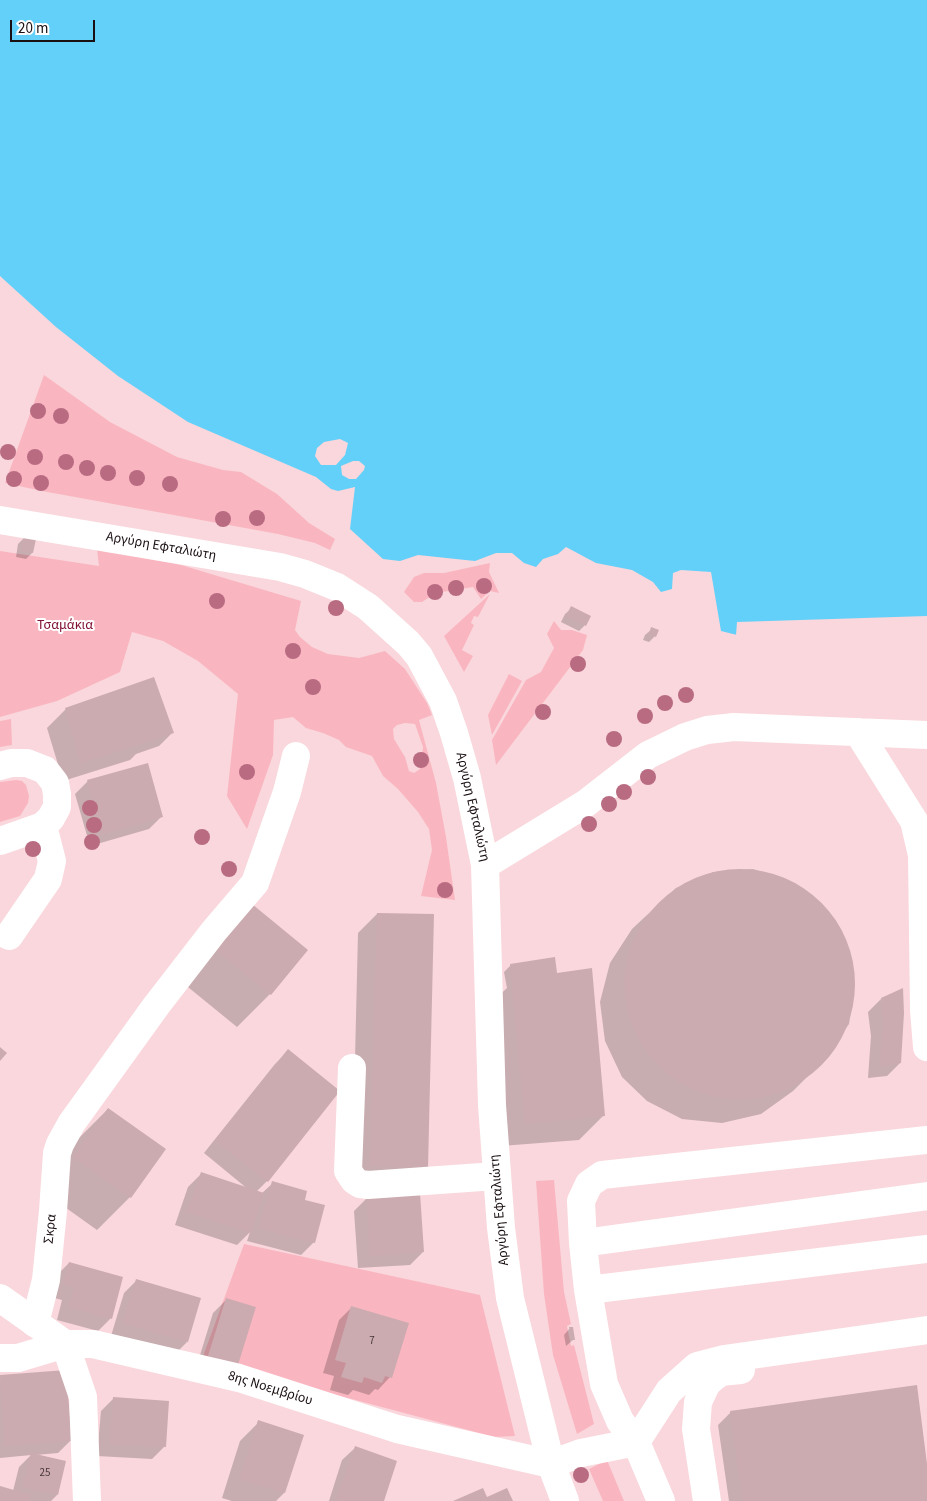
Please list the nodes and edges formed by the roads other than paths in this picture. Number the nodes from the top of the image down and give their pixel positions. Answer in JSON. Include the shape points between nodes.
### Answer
{"nodes":[{"id":1,"x":0,"y":520,"type":"edge"},
{"id":2,"x":858,"y":732,"type":"junction"},
{"id":3,"x":927,"y":735,"type":"edge"},
{"id":4,"x":296,"y":756,"type":"dead end"},
{"id":5,"x":0,"y":766,"type":"edge"},
{"id":6,"x":43,"y":826,"type":"junction"},
{"id":7,"x":0,"y":841,"type":"edge"},
{"id":8,"x":925,"y":855,"type":"edge"},
{"id":9,"x":485,"y":865,"type":"junction"},
{"id":10,"x":9,"y":936,"type":"dead end"},
{"id":11,"x":927,"y":1046,"type":"edge"},
{"id":12,"x":352,"y":1068,"type":"dead end"},
{"id":13,"x":927,"y":1140,"type":"edge"},
{"id":14,"x":496,"y":1176,"type":"junction"},
{"id":15,"x":927,"y":1196,"type":"edge"},
{"id":16,"x":584,"y":1243,"type":"junction"},
{"id":17,"x":927,"y":1249,"type":"edge"},
{"id":18,"x":588,"y":1290,"type":"junction"},
{"id":19,"x":0,"y":1298,"type":"edge"},
{"id":20,"x":35,"y":1322,"type":"junction"},
{"id":21,"x":927,"y":1330,"type":"edge"},
{"id":22,"x":65,"y":1344,"type":"junction"},
{"id":23,"x":927,"y":1346,"type":"edge"},
{"id":24,"x":0,"y":1358,"type":"edge"},
{"id":25,"x":636,"y":1442,"type":"junction"},
{"id":26,"x":551,"y":1464,"type":"junction"},
{"id":27,"x":87,"y":1501,"type":"edge"},
{"id":28,"x":565,"y":1501,"type":"edge"},
{"id":29,"x":661,"y":1501,"type":"edge"},
{"id":30,"x":707,"y":1501,"type":"edge"}],
"edges":[{"from":1,"to":9,"type":"street","name":"Αργύρη Εφταλιώτη","via":[[280,568],[319,579],[368,607],[408,642],[443,701],[467,778]]},
{"from":2,"to":3,"type":"street"},
{"from":2,"to":8,"type":"street","via":[[914,821]]},
{"from":2,"to":9,"type":"street","via":[[734,727],[685,736],[648,754],[585,804]]},
{"from":4,"to":20,"type":"street","name":"Σκρα","via":[[255,883],[156,1006],[64,1135],[57,1153],[46,1280]]},
{"from":5,"to":6,"type":"street","via":[[27,763],[49,773],[55,783],[57,807]]},
{"from":6,"to":7,"type":"street"},
{"from":6,"to":10,"type":"street","via":[[52,861],[48,879]]},
{"from":8,"to":11,"type":"street","via":[[924,1010]]},
{"from":9,"to":14,"type":"street","name":"Αργύρη Εφταλιώτη"},
{"from":12,"to":14,"type":"street","via":[[348,1172],[354,1180],[368,1185]]},
{"from":13,"to":16,"type":"street","via":[[602,1175],[589,1184],[581,1201]]},
{"from":14,"to":26,"type":"street","name":"Αργύρη Εφταλιώτη","via":[[510,1298]]},
{"from":15,"to":16,"type":"street"},
{"from":16,"to":18,"type":"street"},
{"from":17,"to":18,"type":"street"},
{"from":18,"to":25,"type":"street","via":[[604,1384],[620,1421]]},
{"from":19,"to":20,"type":"street"},
{"from":20,"to":22,"type":"street"},
{"from":21,"to":25,"type":"street","via":[[724,1359],[697,1366],[669,1391]]},
{"from":22,"to":24,"type":"street","name":"8ης Νοεμβρίου","via":[[18,1358]]},
{"from":22,"to":26,"type":"street","name":"8ης Νοεμβρίου","via":[[93,1344],[239,1378],[397,1429]]},
{"from":22,"to":27,"type":"street","via":[[83,1397]]},
{"from":23,"to":30,"type":"street","via":[[721,1372],[707,1383],[696,1415]]},
{"from":25,"to":26,"type":"street","via":[[581,1453]]},
{"from":25,"to":29,"type":"street"},
{"from":26,"to":28,"type":"street","name":"Αργύρη Εφταλιώτη"}]}
